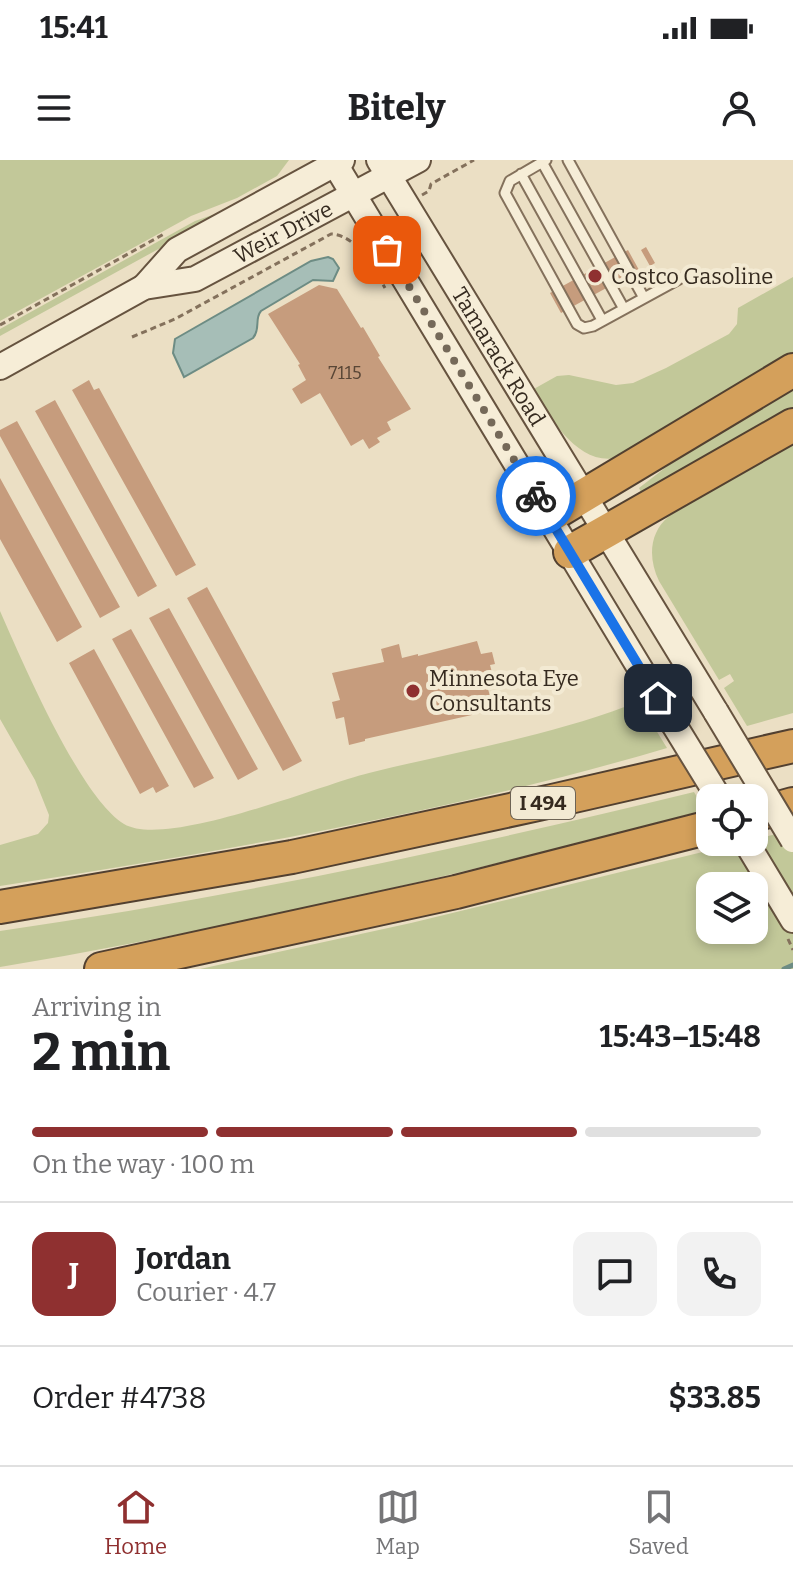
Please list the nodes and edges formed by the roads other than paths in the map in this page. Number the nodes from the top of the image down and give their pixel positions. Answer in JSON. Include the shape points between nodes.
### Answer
{"nodes":[{"id":1,"x":418,"y":160,"type":"edge"},
{"id":2,"x":568,"y":160,"type":"edge"},
{"id":3,"x":544,"y":161,"type":"edge"},
{"id":4,"x":338,"y":162,"type":"edge"},
{"id":5,"x":384,"y":167,"type":"edge"},
{"id":6,"x":521,"y":174,"type":"junction"},
{"id":7,"x":353,"y":194,"type":"junction"},
{"id":8,"x":679,"y":279,"type":"dead end"},
{"id":9,"x":144,"y":287,"type":"junction"},
{"id":10,"x":644,"y":298,"type":"junction"},
{"id":11,"x":624,"y":309,"type":"junction"},
{"id":12,"x":602,"y":320,"type":"junction"},
{"id":13,"x":0,"y":367,"type":"edge"},
{"id":14,"x":793,"y":370,"type":"edge"},
{"id":15,"x":793,"y":425,"type":"edge"},
{"id":16,"x":584,"y":495,"type":"junction"},
{"id":17,"x":548,"y":517,"type":"junction"},
{"id":18,"x":606,"y":530,"type":"junction"},
{"id":19,"x":570,"y":552,"type":"junction"},
{"id":20,"x":793,"y":722,"type":"edge"},
{"id":21,"x":793,"y":746,"type":"edge"},
{"id":22,"x":710,"y":784,"type":"edge"},
{"id":23,"x":610,"y":788,"type":"junction"},
{"id":24,"x":793,"y":804,"type":"edge"},
{"id":25,"x":768,"y":811,"type":"edge"},
{"id":26,"x":696,"y":831,"type":"edge"},
{"id":27,"x":793,"y":840,"type":"edge"},
{"id":28,"x":754,"y":856,"type":"edge"},
{"id":29,"x":0,"y":907,"type":"edge"},
{"id":30,"x":793,"y":920,"type":"edge"},
{"id":31,"x":101,"y":969,"type":"edge"}],
"edges":[{"from":1,"to":5,"type":"street","name":"Weir Drive"},
{"from":2,"to":10,"type":"lane"},
{"from":3,"to":6,"type":"lane"},
{"from":3,"to":11,"type":"lane"},
{"from":4,"to":7,"type":"street","name":"Tamarack Road"},
{"from":4,"to":9,"type":"street","name":"Weir Drive","via":[[177,250]]},
{"from":5,"to":7,"type":"street","name":"Weir Drive"},
{"from":5,"to":16,"type":"street","name":"Tamarack Road"},
{"from":6,"to":12,"type":"lane"},
{"from":6,"to":12,"type":"lane","via":[[507,184],[506,195],[567,307],[582,327]]},
{"from":7,"to":9,"type":"street","name":"Weir Drive","via":[[195,279]]},
{"from":7,"to":17,"type":"street","name":"Tamarack Road"},
{"from":8,"to":10,"type":"lane"},
{"from":9,"to":13,"type":"street","name":"Weir Drive"},
{"from":10,"to":11,"type":"lane"},
{"from":11,"to":12,"type":"lane"},
{"from":14,"to":16,"type":"highway"},
{"from":15,"to":18,"type":"highway"},
{"from":16,"to":17,"type":"highway"},
{"from":16,"to":18,"type":"street","name":"Tamarack Road"},
{"from":17,"to":19,"type":"street","name":"Tamarack Road"},
{"from":18,"to":19,"type":"highway"},
{"from":18,"to":27,"type":"street","name":"Tamarack Road","bridge":true},
{"from":19,"to":22,"type":"street","name":"Tamarack Road","bridge":true},
{"from":20,"to":23,"type":"highway"},
{"from":21,"to":23,"type":"highway","number":"I 494"},
{"from":23,"to":29,"type":"highway","number":"I 494","via":[[292,857]]},
{"from":24,"to":25,"type":"highway"},
{"from":26,"to":31,"type":"highway","via":[[441,895]]},
{"from":28,"to":30,"type":"street"}]}
